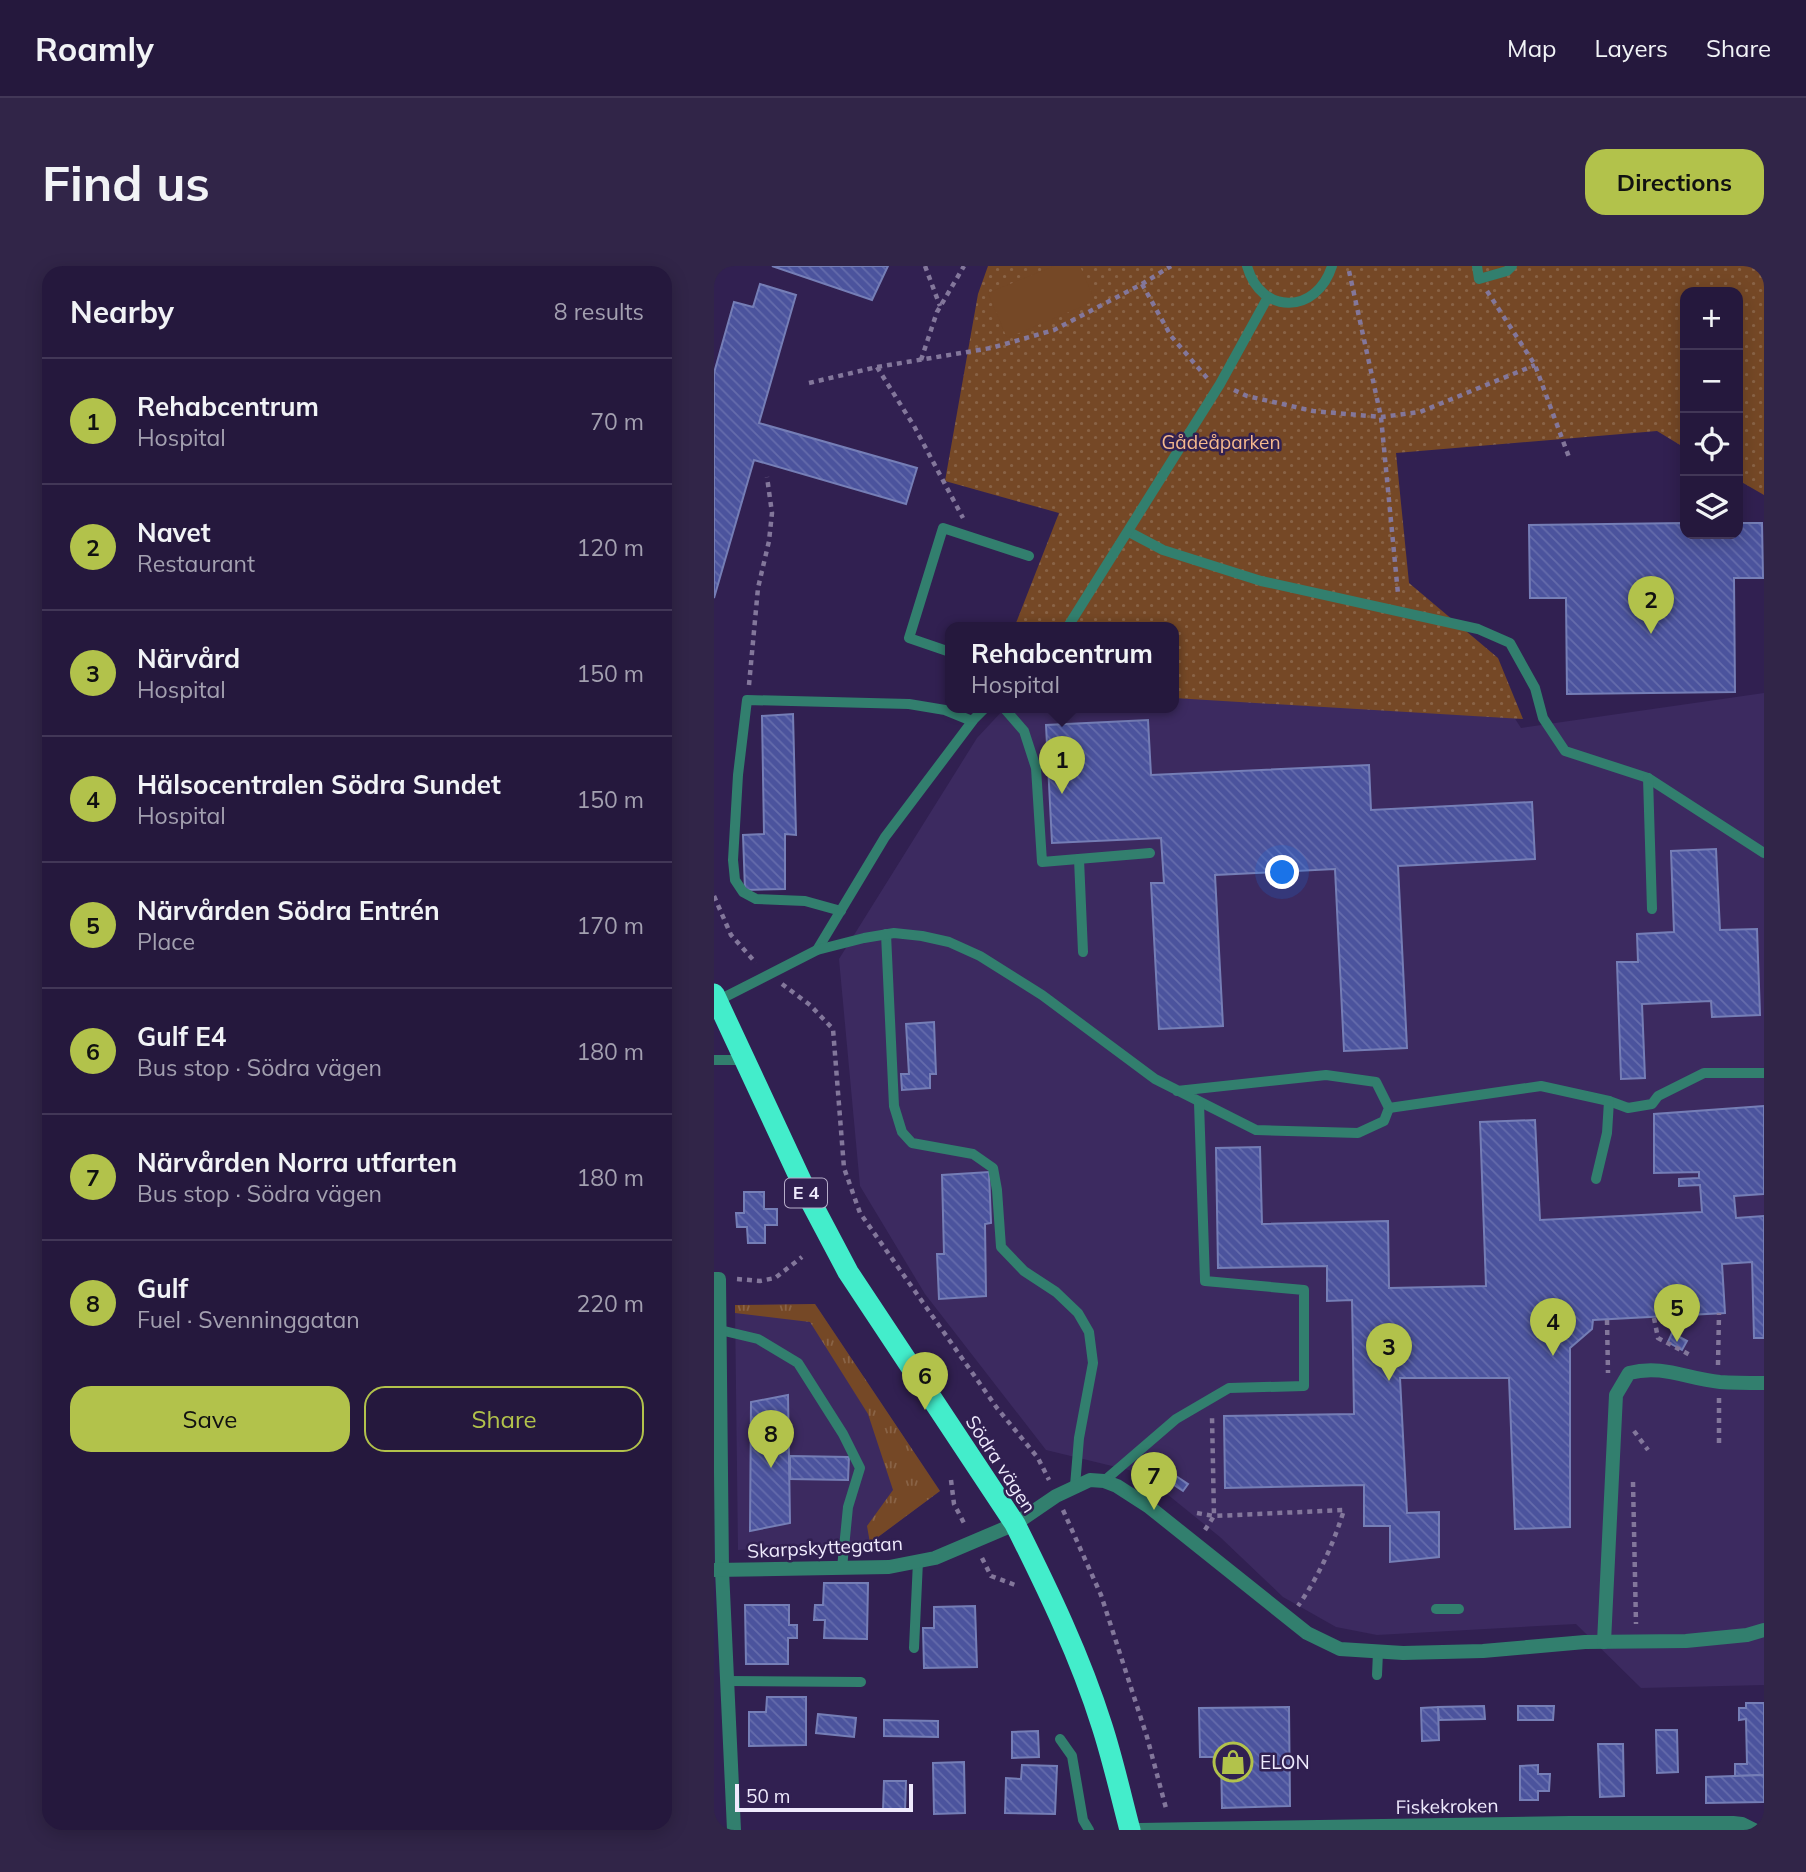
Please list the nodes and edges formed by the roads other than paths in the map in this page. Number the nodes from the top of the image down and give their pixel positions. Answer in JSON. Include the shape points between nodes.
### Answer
{"nodes":[{"id":1,"x":1247,"y":266,"type":"edge"},
{"id":2,"x":1332,"y":266,"type":"edge"},
{"id":3,"x":1477,"y":266,"type":"edge"},
{"id":4,"x":1512,"y":266,"type":"edge"},
{"id":5,"x":1268,"y":297,"type":"junction"},
{"id":6,"x":1129,"y":531,"type":"junction"},
{"id":7,"x":1029,"y":556,"type":"dead end"},
{"id":8,"x":1071,"y":622,"type":"edge"},
{"id":9,"x":945,"y":650,"type":"edge"},
{"id":10,"x":945,"y":710,"type":"edge"},
{"id":11,"x":952,"y":713,"type":"edge"},
{"id":12,"x":980,"y":713,"type":"edge"},
{"id":13,"x":1008,"y":713,"type":"edge"},
{"id":14,"x":972,"y":721,"type":"junction"},
{"id":15,"x":1648,"y":778,"type":"junction"},
{"id":16,"x":1150,"y":853,"type":"dead end"},
{"id":17,"x":1764,"y":853,"type":"edge"},
{"id":18,"x":1079,"y":859,"type":"junction"},
{"id":19,"x":1652,"y":909,"type":"dead end"},
{"id":20,"x":841,"y":911,"type":"junction"},
{"id":21,"x":886,"y":934,"type":"junction"},
{"id":22,"x":817,"y":950,"type":"junction"},
{"id":23,"x":1083,"y":952,"type":"dead end"},
{"id":24,"x":716,"y":997,"type":"edge"},
{"id":25,"x":714,"y":1060,"type":"edge"},
{"id":26,"x":745,"y":1060,"type":"junction"},
{"id":27,"x":1764,"y":1073,"type":"edge"},
{"id":28,"x":1177,"y":1091,"type":"junction"},
{"id":29,"x":1609,"y":1101,"type":"junction"},
{"id":30,"x":1199,"y":1102,"type":"junction"},
{"id":31,"x":1389,"y":1108,"type":"junction"},
{"id":32,"x":1596,"y":1179,"type":"dead end"},
{"id":33,"x":717,"y":1280,"type":"edge"},
{"id":34,"x":720,"y":1330,"type":"junction"},
{"id":35,"x":1764,"y":1383,"type":"edge"},
{"id":36,"x":1104,"y":1481,"type":"junction"},
{"id":37,"x":1075,"y":1486,"type":"junction"},
{"id":38,"x":1015,"y":1524,"type":"junction"},
{"id":39,"x":918,"y":1561,"type":"junction"},
{"id":40,"x":842,"y":1568,"type":"junction"},
{"id":41,"x":718,"y":1570,"type":"edge"},
{"id":42,"x":1436,"y":1609,"type":"dead end"},
{"id":43,"x":1459,"y":1609,"type":"dead end"},
{"id":44,"x":1764,"y":1630,"type":"edge"},
{"id":45,"x":1604,"y":1642,"type":"junction"},
{"id":46,"x":914,"y":1648,"type":"dead end"},
{"id":47,"x":1378,"y":1652,"type":"junction"},
{"id":48,"x":1377,"y":1675,"type":"dead end"},
{"id":49,"x":727,"y":1681,"type":"junction"},
{"id":50,"x":861,"y":1682,"type":"dead end"},
{"id":51,"x":1060,"y":1739,"type":"dead end"},
{"id":52,"x":1171,"y":1829,"type":"edge"},
{"id":53,"x":734,"y":1830,"type":"edge"},
{"id":54,"x":1089,"y":1830,"type":"edge"},
{"id":55,"x":1130,"y":1830,"type":"edge"},
{"id":56,"x":1139,"y":1830,"type":"edge"},
{"id":57,"x":1754,"y":1830,"type":"edge"}],
"edges":[{"from":1,"to":5,"type":"lane","via":[[1258,289]]},
{"from":2,"to":5,"type":"lane","via":[[1320,290],[1308,299],[1295,303]]},
{"from":3,"to":4,"type":"lane","via":[[1479,279]]},
{"from":5,"to":6,"type":"lane"},
{"from":6,"to":8,"type":"lane"},
{"from":6,"to":15,"type":"lane","via":[[1163,550],[1261,581],[1478,629],[1510,643],[1535,688],[1543,719],[1565,751]]},
{"from":7,"to":9,"type":"lane","via":[[943,528],[909,638]]},
{"from":10,"to":20,"type":"lane","via":[[909,704],[747,700],[738,775],[735,880],[743,892],[756,899],[805,901]]},
{"from":11,"to":14,"type":"lane"},
{"from":12,"to":14,"type":"lane"},
{"from":13,"to":18,"type":"lane","via":[[1024,731],[1036,768],[1042,862]]},
{"from":14,"to":20,"type":"lane","via":[[885,837]]},
{"from":15,"to":17,"type":"lane"},
{"from":15,"to":19,"type":"lane"},
{"from":16,"to":18,"type":"lane"},
{"from":18,"to":23,"type":"lane"},
{"from":20,"to":22,"type":"lane"},
{"from":21,"to":22,"type":"lane"},
{"from":21,"to":28,"type":"lane","via":[[949,942],[980,956]]},
{"from":21,"to":37,"type":"lane","via":[[894,1106],[902,1132],[912,1143],[973,1154],[993,1168],[1001,1247],[1078,1313],[1089,1332],[1093,1363]]},
{"from":22,"to":24,"type":"lane"},
{"from":24,"to":26,"type":"highway","name":"Södra vägen","number":"E 4"},
{"from":25,"to":26,"type":"lane"},
{"from":26,"to":38,"type":"highway","name":"Södra vägen","number":"E 4","via":[[848,1272]]},
{"from":27,"to":29,"type":"lane","via":[[1704,1073],[1658,1096],[1652,1104],[1628,1108]]},
{"from":28,"to":30,"type":"lane"},
{"from":28,"to":31,"type":"lane","via":[[1326,1075],[1376,1082]]},
{"from":29,"to":31,"type":"lane","via":[[1541,1086]]},
{"from":29,"to":32,"type":"lane"},
{"from":30,"to":31,"type":"lane","via":[[1256,1130],[1346,1133],[1358,1133],[1384,1121]]},
{"from":30,"to":36,"type":"lane","via":[[1205,1282],[1304,1290],[1304,1386],[1228,1388],[1176,1419]]},
{"from":33,"to":34,"type":"street"},
{"from":34,"to":40,"type":"lane","via":[[758,1339],[798,1363],[843,1434],[860,1468],[848,1507]]},
{"from":34,"to":41,"type":"street"},
{"from":35,"to":45,"type":"street","via":[[1718,1382],[1645,1368],[1629,1373],[1616,1395]]},
{"from":36,"to":37,"type":"street","name":"Skarpskyttegatan"},
{"from":36,"to":47,"type":"street","via":[[1149,1506],[1307,1633],[1340,1649]]},
{"from":37,"to":38,"type":"street","name":"Skarpskyttegatan"},
{"from":38,"to":39,"type":"street","name":"Skarpskyttegatan"},
{"from":38,"to":55,"type":"highway","name":"Södra vägen","number":"E 4","via":[[1059,1613],[1098,1714]]},
{"from":39,"to":40,"type":"street","name":"Skarpskyttegatan"},
{"from":39,"to":46,"type":"lane"},
{"from":40,"to":41,"type":"street","name":"Skarpskyttegatan"},
{"from":41,"to":49,"type":"street"},
{"from":42,"to":43,"type":"lane"},
{"from":44,"to":45,"type":"street","via":[[1711,1639]]},
{"from":45,"to":47,"type":"street","via":[[1462,1652]]},
{"from":47,"to":48,"type":"lane"},
{"from":49,"to":50,"type":"lane"},
{"from":49,"to":53,"type":"street"},
{"from":51,"to":54,"type":"lane","via":[[1072,1756],[1083,1820]]},
{"from":52,"to":56,"type":"street","name":"Fiskekroken"},
{"from":52,"to":57,"type":"street","name":"Fiskekroken","via":[[1733,1823]]}]}
